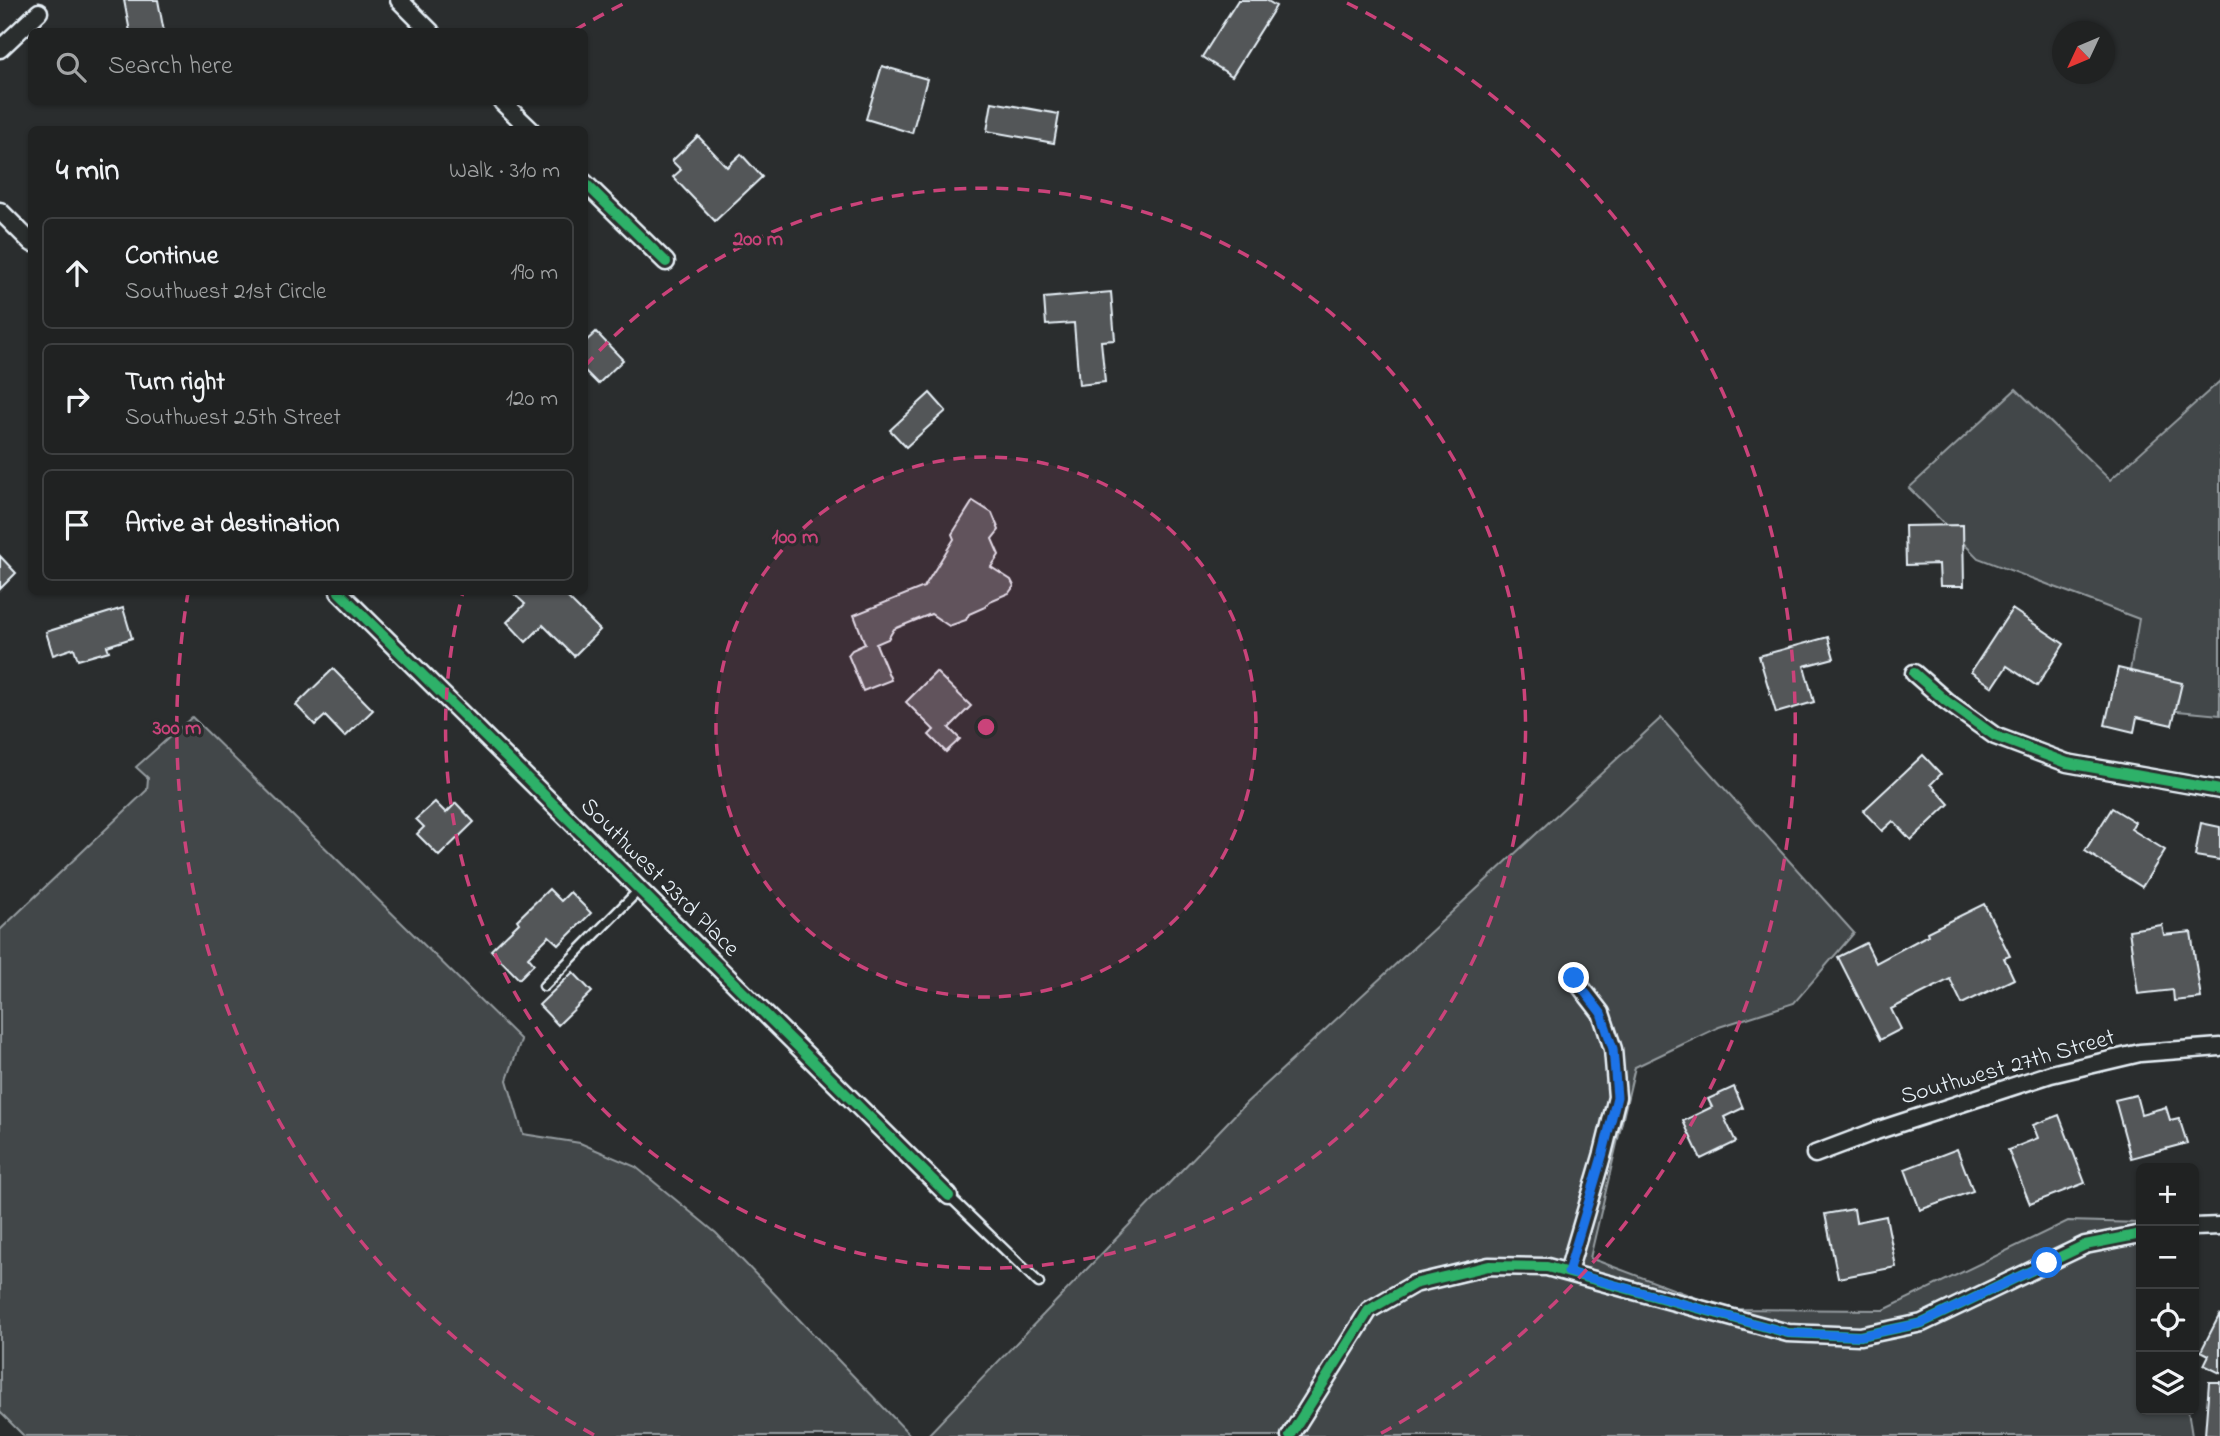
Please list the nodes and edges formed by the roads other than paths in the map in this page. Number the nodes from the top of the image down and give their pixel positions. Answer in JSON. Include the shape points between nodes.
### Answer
{"nodes":[{"id":1,"x":399,"y":0,"type":"edge"},
{"id":2,"x":39,"y":12,"type":"dead end"},
{"id":3,"x":427,"y":28,"type":"edge"},
{"id":4,"x":0,"y":49,"type":"edge"},
{"id":5,"x":505,"y":105,"type":"edge"},
{"id":6,"x":527,"y":126,"type":"edge"},
{"id":7,"x":588,"y":186,"type":"edge"},
{"id":8,"x":0,"y":211,"type":"edge"},
{"id":9,"x":28,"y":239,"type":"edge"},
{"id":10,"x":666,"y":262,"type":"dead end"},
{"id":11,"x":342,"y":595,"type":"edge"},
{"id":12,"x":1914,"y":673,"type":"dead end"},
{"id":13,"x":2220,"y":790,"type":"edge"},
{"id":14,"x":640,"y":888,"type":"junction"},
{"id":15,"x":1574,"y":978,"type":"dead end"},
{"id":16,"x":544,"y":986,"type":"dead end"},
{"id":17,"x":2220,"y":1047,"type":"edge"},
{"id":18,"x":1815,"y":1154,"type":"dead end"},
{"id":19,"x":950,"y":1196,"type":"joint"},
{"id":20,"x":2220,"y":1226,"type":"edge"},
{"id":21,"x":2199,"y":1227,"type":"edge"},
{"id":22,"x":2136,"y":1235,"type":"edge"},
{"id":23,"x":1568,"y":1272,"type":"junction"},
{"id":24,"x":1039,"y":1283,"type":"dead end"},
{"id":25,"x":1290,"y":1436,"type":"edge"}],
"edges":[{"from":1,"to":3,"type":"street"},
{"from":2,"to":4,"type":"street"},
{"from":5,"to":6,"type":"street"},
{"from":7,"to":10,"type":"street"},
{"from":8,"to":9,"type":"street"},
{"from":11,"to":14,"type":"street","name":"Southwest 23rd Place"},
{"from":12,"to":13,"type":"street","via":[[1995,736],[2067,763]]},
{"from":14,"to":16,"type":"lane"},
{"from":14,"to":19,"type":"street","name":"Southwest 23rd Place"},
{"from":15,"to":23,"type":"street","via":[[1601,1013],[1613,1049],[1617,1097]]},
{"from":17,"to":18,"type":"street","name":"Southwest 27th Street","via":[[2140,1053],[2051,1074]]},
{"from":19,"to":24,"type":"lane"},
{"from":20,"to":21,"type":"street"},
{"from":22,"to":23,"type":"street","via":[[2085,1245],[1922,1323],[1860,1336],[1788,1333]]},
{"from":23,"to":25,"type":"street","via":[[1489,1266],[1414,1284],[1391,1297],[1369,1310]]}]}
